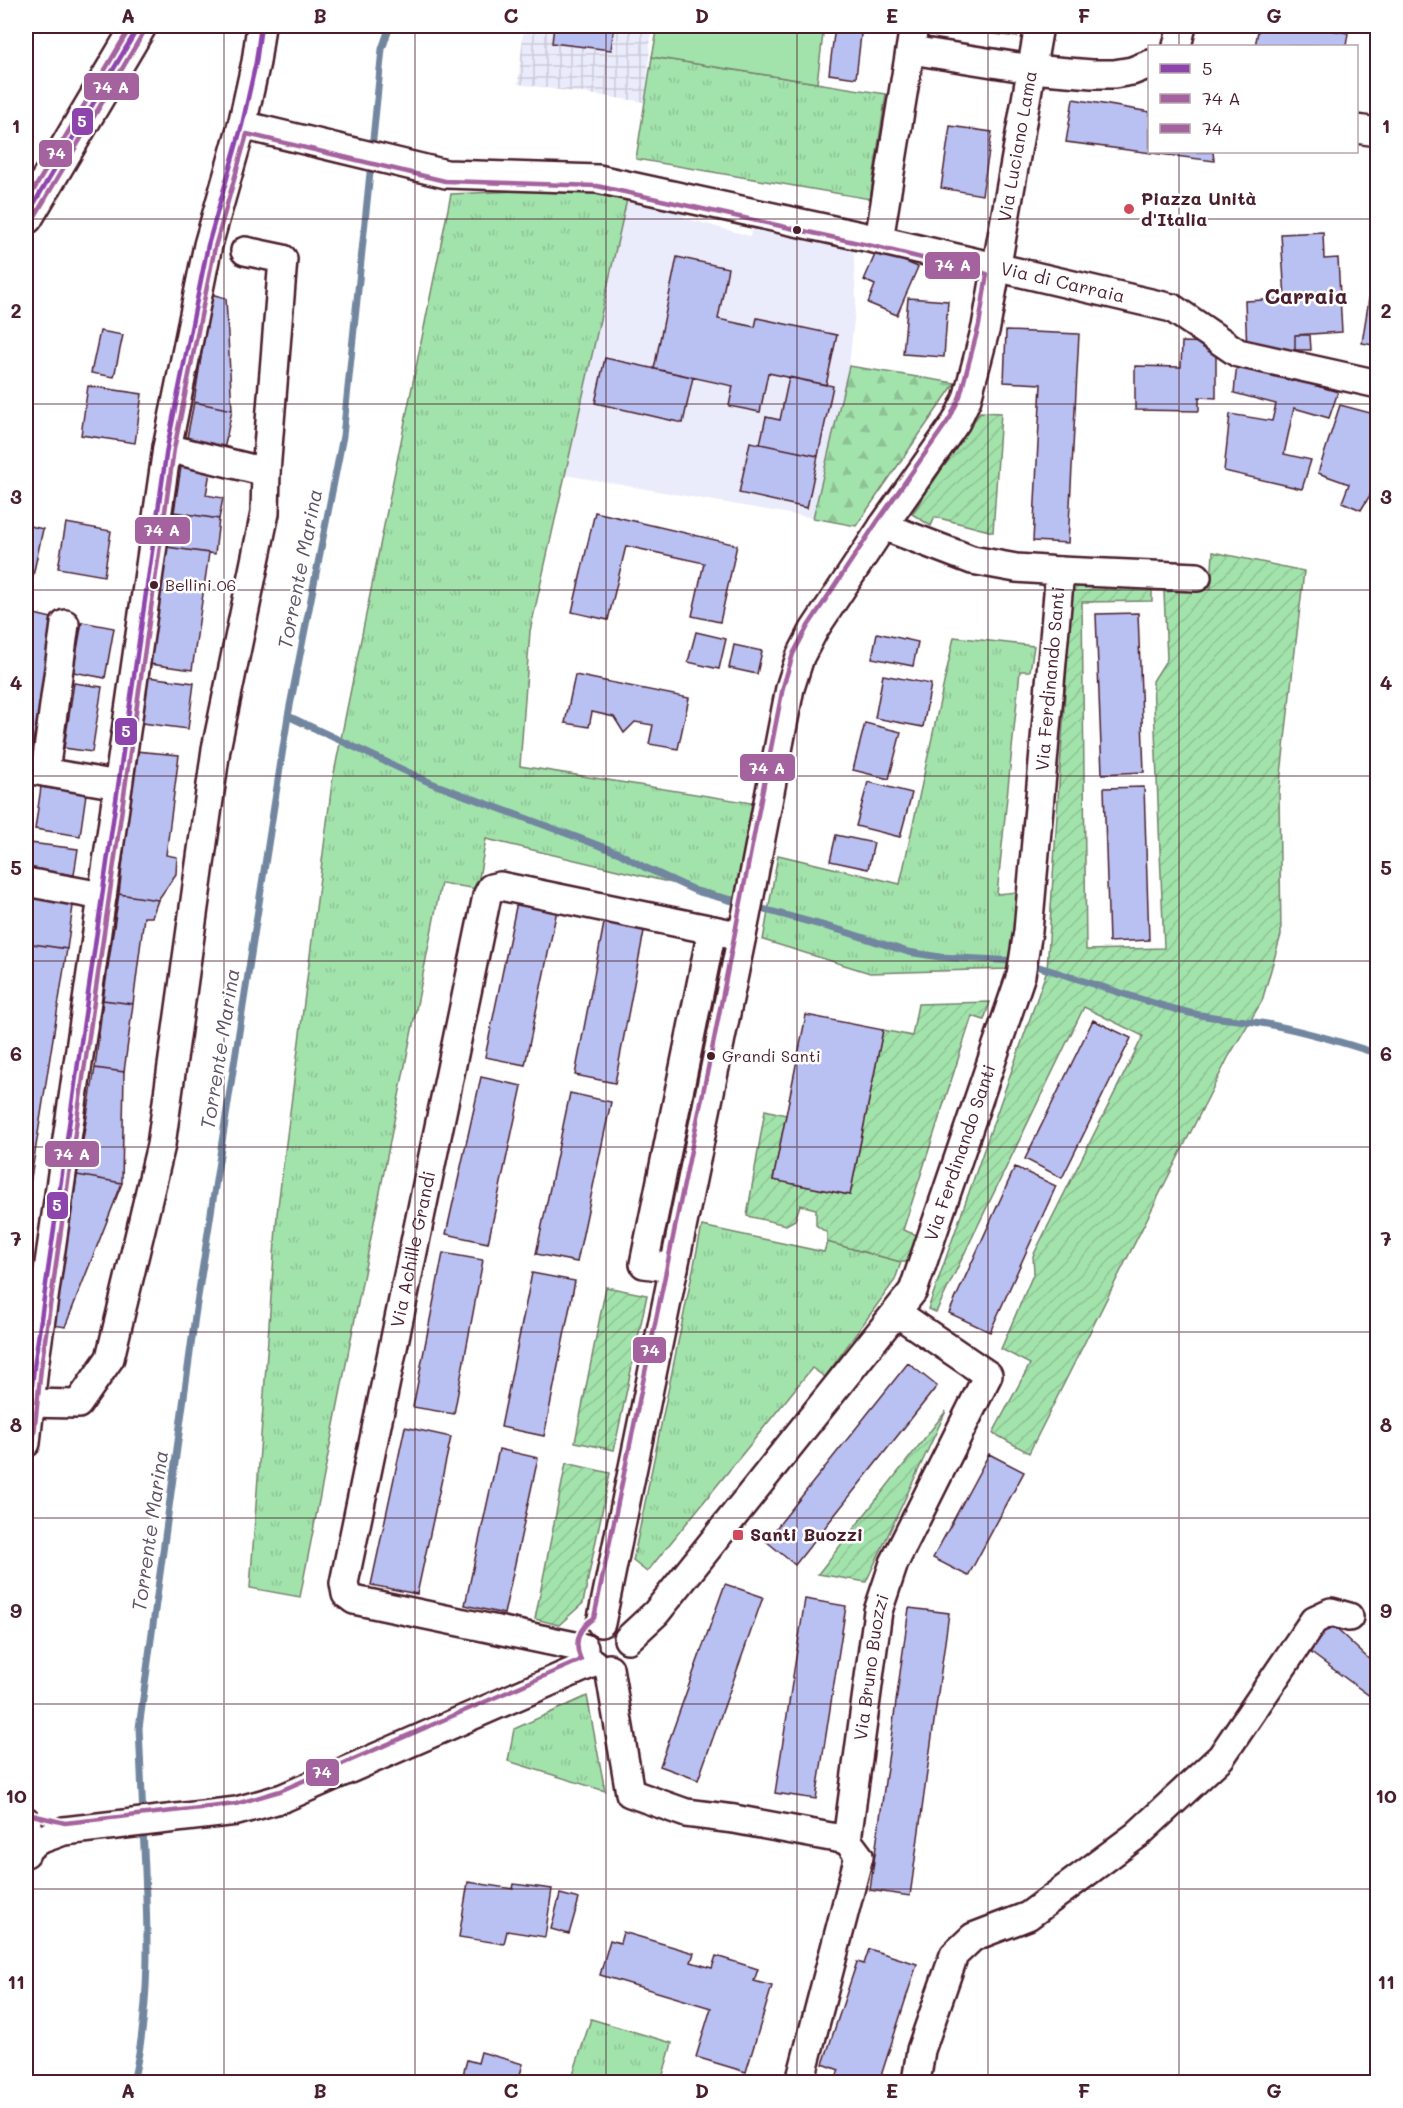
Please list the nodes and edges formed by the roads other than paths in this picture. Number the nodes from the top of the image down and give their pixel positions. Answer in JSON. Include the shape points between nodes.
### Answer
{"nodes":[{"id":1,"x":140,"y":26,"type":"edge"},
{"id":2,"x":261,"y":26,"type":"edge"},
{"id":3,"x":1039,"y":26,"type":"edge"},
{"id":4,"x":1182,"y":26,"type":"edge"},
{"id":5,"x":912,"y":38,"type":"edge"},
{"id":6,"x":1177,"y":45,"type":"edge"},
{"id":7,"x":1148,"y":64,"type":"edge"},
{"id":8,"x":1031,"y":69,"type":"junction"},
{"id":9,"x":242,"y":125,"type":"junction"},
{"id":10,"x":1358,"y":129,"type":"edge"},
{"id":11,"x":1377,"y":132,"type":"edge"},
{"id":12,"x":26,"y":217,"type":"edge"},
{"id":13,"x":879,"y":240,"type":"junction"},
{"id":14,"x":244,"y":251,"type":"dead end"},
{"id":15,"x":995,"y":268,"type":"junction"},
{"id":16,"x":1377,"y":384,"type":"edge"},
{"id":17,"x":166,"y":448,"type":"junction"},
{"id":18,"x":266,"y":472,"type":"junction"},
{"id":19,"x":883,"y":526,"type":"junction"},
{"id":20,"x":1060,"y":571,"type":"junction"},
{"id":21,"x":1197,"y":577,"type":"dead end"},
{"id":22,"x":65,"y":624,"type":"dead end"},
{"id":23,"x":35,"y":771,"type":"edge"},
{"id":24,"x":118,"y":784,"type":"junction"},
{"id":25,"x":26,"y":882,"type":"edge"},
{"id":26,"x":102,"y":896,"type":"junction"},
{"id":27,"x":744,"y":926,"type":"junction"},
{"id":28,"x":712,"y":930,"type":"junction"},
{"id":29,"x":674,"y":1268,"type":"junction"},
{"id":30,"x":897,"y":1313,"type":"junction"},
{"id":31,"x":28,"y":1403,"type":"edge"},
{"id":32,"x":26,"y":1443,"type":"edge"},
{"id":33,"x":1349,"y":1617,"type":"dead end"},
{"id":34,"x":601,"y":1623,"type":"junction"},
{"id":35,"x":628,"y":1639,"type":"junction"},
{"id":36,"x":595,"y":1659,"type":"junction"},
{"id":37,"x":27,"y":1836,"type":"edge"},
{"id":38,"x":848,"y":1840,"type":"junction"},
{"id":39,"x":800,"y":2082,"type":"edge"},
{"id":40,"x":916,"y":2082,"type":"edge"}],
"edges":[{"from":1,"to":12,"type":"main road"},
{"from":2,"to":9,"type":"street"},
{"from":3,"to":8,"type":"street","name":"Via Luciano Lama"},
{"from":4,"to":6,"type":"street"},
{"from":5,"to":8,"type":"street"},
{"from":5,"to":13,"type":"street"},
{"from":7,"to":8,"type":"street","via":[[1114,75]]},
{"from":8,"to":15,"type":"street","name":"Via Luciano Lama"},
{"from":9,"to":13,"type":"street","name":"Via di Carraia","via":[[446,174],[598,179]]},
{"from":9,"to":17,"type":"street","via":[[208,244]]},
{"from":10,"to":11,"type":"street"},
{"from":13,"to":15,"type":"street","name":"Via di Carraia"},
{"from":14,"to":18,"type":"street","via":[[283,259]]},
{"from":15,"to":16,"type":"street","name":"Via di Carraia","via":[[1172,308],[1238,353]]},
{"from":15,"to":19,"type":"street","via":[[986,327],[968,399]]},
{"from":17,"to":18,"type":"street"},
{"from":17,"to":24,"type":"street"},
{"from":18,"to":31,"type":"street","via":[[265,513],[216,749],[161,1145],[110,1358],[78,1404]]},
{"from":19,"to":20,"type":"street","name":"Via Ferdinando Santi","via":[[972,560]]},
{"from":19,"to":27,"type":"street","via":[[814,630],[790,688]]},
{"from":20,"to":21,"type":"street","name":"Via Ferdinando Santi"},
{"from":20,"to":30,"type":"street","name":"Via Ferdinando Santi","via":[[1021,975],[913,1291]]},
{"from":22,"to":23,"type":"street"},
{"from":23,"to":24,"type":"street"},
{"from":24,"to":26,"type":"street"},
{"from":25,"to":26,"type":"street"},
{"from":26,"to":31,"type":"street"},
{"from":27,"to":28,"type":"street","name":"Via Achille Grandi"},
{"from":27,"to":29,"type":"street"},
{"from":28,"to":29,"type":"street","via":[[644,1264]]},
{"from":28,"to":36,"type":"street","name":"Via Achille Grandi","via":[[500,886],[489,891],[344,1583],[346,1594],[354,1600]]},
{"from":29,"to":34,"type":"street"},
{"from":30,"to":35,"type":"street","name":"Via Ferdinando Santi","via":[[656,1613]]},
{"from":30,"to":38,"type":"street","name":"Via Bruno Buozzi","via":[[988,1375],[894,1563],[878,1611]]},
{"from":31,"to":32,"type":"street"},
{"from":33,"to":40,"type":"street","via":[[1331,1612],[1314,1620],[1221,1757],[1137,1835],[1028,1916],[973,1937],[954,1955],[921,2050]]},
{"from":34,"to":35,"type":"street","via":[[615,1624]]},
{"from":34,"to":36,"type":"street","via":[[590,1630],[584,1641]]},
{"from":35,"to":36,"type":"street","name":"Via Ferdinando Santi","via":[[627,1655],[616,1666]]},
{"from":36,"to":37,"type":"street","name":"Via Ferdinando Santi","via":[[283,1798],[237,1811]]},
{"from":36,"to":38,"type":"street","via":[[630,1793],[686,1813]]},
{"from":38,"to":39,"type":"street","name":"Via Bruno Buozzi","via":[[859,1856]]}]}
